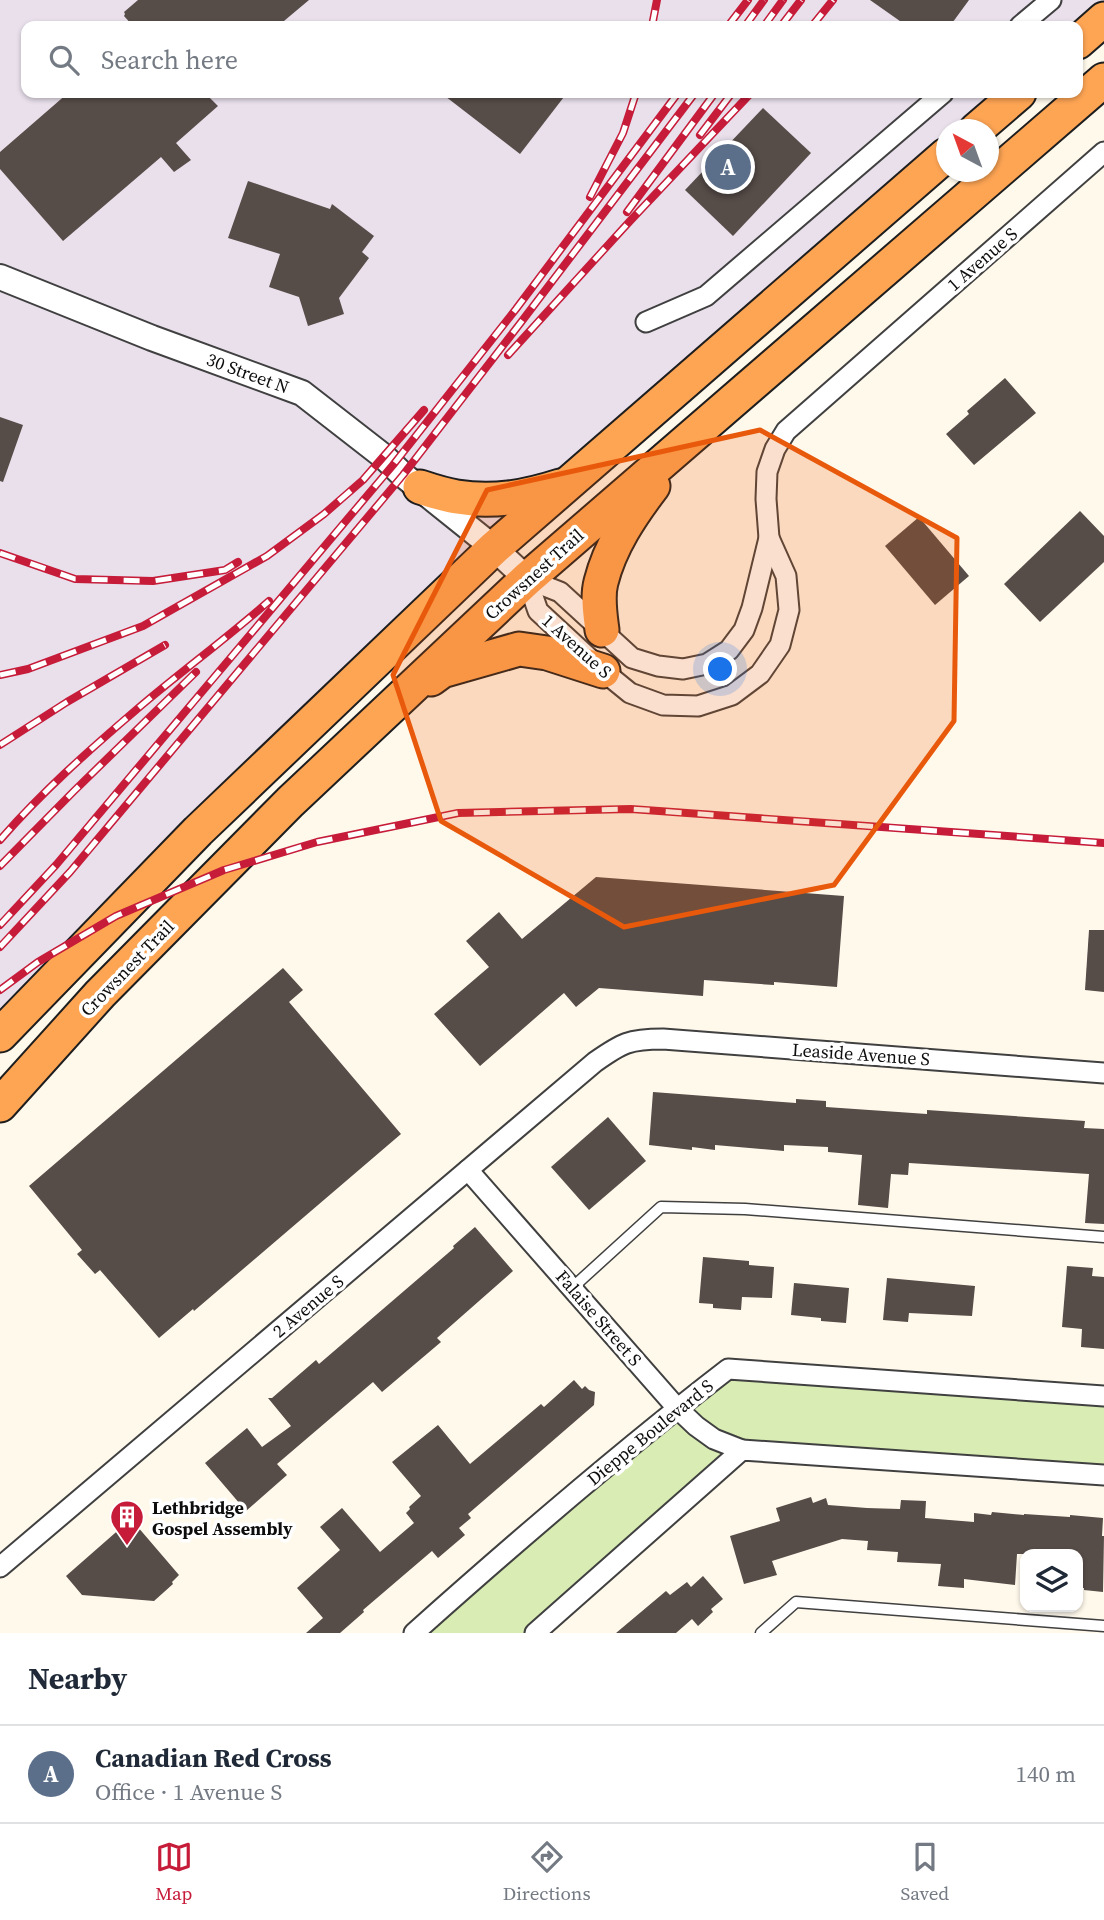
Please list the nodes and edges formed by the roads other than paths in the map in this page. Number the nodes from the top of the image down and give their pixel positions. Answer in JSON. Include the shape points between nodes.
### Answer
{"nodes":[{"id":1,"x":1051,"y":0,"type":"edge"},
{"id":2,"x":1104,"y":19,"type":"edge"},
{"id":3,"x":1026,"y":21,"type":"edge"},
{"id":4,"x":1083,"y":38,"type":"edge"},
{"id":5,"x":1104,"y":80,"type":"edge"},
{"id":6,"x":937,"y":98,"type":"edge"},
{"id":7,"x":1013,"y":98,"type":"edge"},
{"id":8,"x":989,"y":119,"type":"edge"},
{"id":9,"x":1104,"y":152,"type":"edge"},
{"id":10,"x":936,"y":165,"type":"edge"},
{"id":11,"x":0,"y":277,"type":"edge"},
{"id":12,"x":646,"y":322,"type":"dead end"},
{"id":13,"x":691,"y":436,"type":"junction"},
{"id":14,"x":569,"y":482,"type":"junction"},
{"id":15,"x":420,"y":487,"type":"junction"},
{"id":16,"x":769,"y":538,"type":"junction"},
{"id":17,"x":494,"y":548,"type":"junction"},
{"id":18,"x":527,"y":579,"type":"junction"},
{"id":19,"x":602,"y":630,"type":"junction"},
{"id":20,"x":603,"y":671,"type":"junction"},
{"id":21,"x":395,"y":704,"type":"junction"},
{"id":22,"x":0,"y":1035,"type":"edge"},
{"id":23,"x":618,"y":1046,"type":"joint"},
{"id":24,"x":1104,"y":1073,"type":"edge"},
{"id":25,"x":0,"y":1105,"type":"edge"},
{"id":26,"x":468,"y":1170,"type":"junction"},
{"id":27,"x":1104,"y":1237,"type":"edge"},
{"id":28,"x":572,"y":1288,"type":"junction"},
{"id":29,"x":1104,"y":1396,"type":"edge"},
{"id":30,"x":677,"y":1408,"type":"junction"},
{"id":31,"x":742,"y":1450,"type":"junction"},
{"id":32,"x":1104,"y":1475,"type":"edge"},
{"id":33,"x":0,"y":1567,"type":"edge"},
{"id":34,"x":1104,"y":1626,"type":"edge"},
{"id":35,"x":414,"y":1633,"type":"edge"},
{"id":36,"x":535,"y":1633,"type":"edge"},
{"id":37,"x":761,"y":1633,"type":"edge"}],
"edges":[{"from":1,"to":3,"type":"street"},
{"from":2,"to":4,"type":"highway"},
{"from":5,"to":13,"type":"highway","name":"Crowsnest Trail"},
{"from":6,"to":12,"type":"street","via":[[706,296]]},
{"from":7,"to":8,"type":"highway"},
{"from":9,"to":16,"type":"street","name":"1 Avenue S","via":[[786,431],[767,472]]},
{"from":10,"to":14,"type":"highway"},
{"from":11,"to":15,"type":"street","name":"30 Street N","via":[[302,393]]},
{"from":13,"to":18,"type":"highway","name":"Crowsnest Trail"},
{"from":13,"to":19,"type":"highway","via":[[631,516],[610,556],[600,583]]},
{"from":14,"to":15,"type":"highway","via":[[530,496],[493,500]]},
{"from":14,"to":17,"type":"highway"},
{"from":15,"to":17,"type":"street","name":"30 Street N"},
{"from":16,"to":19,"type":"street","name":"1 Avenue S","via":[[744,630],[729,650],[707,664],[683,669],[632,658]]},
{"from":16,"to":20,"type":"street","name":"1 Avenue S","via":[[786,576],[789,610],[780,645],[760,674],[732,695],[698,706],[663,705],[630,693]]},
{"from":17,"to":18,"type":"street","name":"30 Street N"},
{"from":17,"to":22,"type":"highway","via":[[198,831]]},
{"from":18,"to":19,"type":"street","name":"1 Avenue S","via":[[560,592]]},
{"from":18,"to":20,"type":"street","name":"1 Avenue S","via":[[538,611]]},
{"from":18,"to":21,"type":"highway","name":"Crowsnest Trail"},
{"from":20,"to":21,"type":"highway","via":[[519,649],[443,671]]},
{"from":21,"to":25,"type":"highway","name":"Crowsnest Trail","via":[[290,802],[100,994]]},
{"from":23,"to":24,"type":"street","name":"Leaside Avenue S","via":[[639,1039],[663,1039]]},
{"from":23,"to":26,"type":"street","name":"2 Avenue S"},
{"from":26,"to":28,"type":"street","name":"Falaise Street S"},
{"from":26,"to":33,"type":"street","name":"2 Avenue S"},
{"from":27,"to":28,"type":"lane","via":[[745,1209],[661,1207]]},
{"from":28,"to":30,"type":"street","name":"Falaise Street S"},
{"from":29,"to":30,"type":"street","name":"Dieppe Boulevard S","via":[[728,1369]]},
{"from":30,"to":31,"type":"street","name":"Falaise Street S","via":[[714,1439]]},
{"from":30,"to":35,"type":"street","name":"Dieppe Boulevard S"},
{"from":31,"to":32,"type":"street"},
{"from":31,"to":36,"type":"street"},
{"from":34,"to":37,"type":"lane","via":[[796,1602]]}]}
